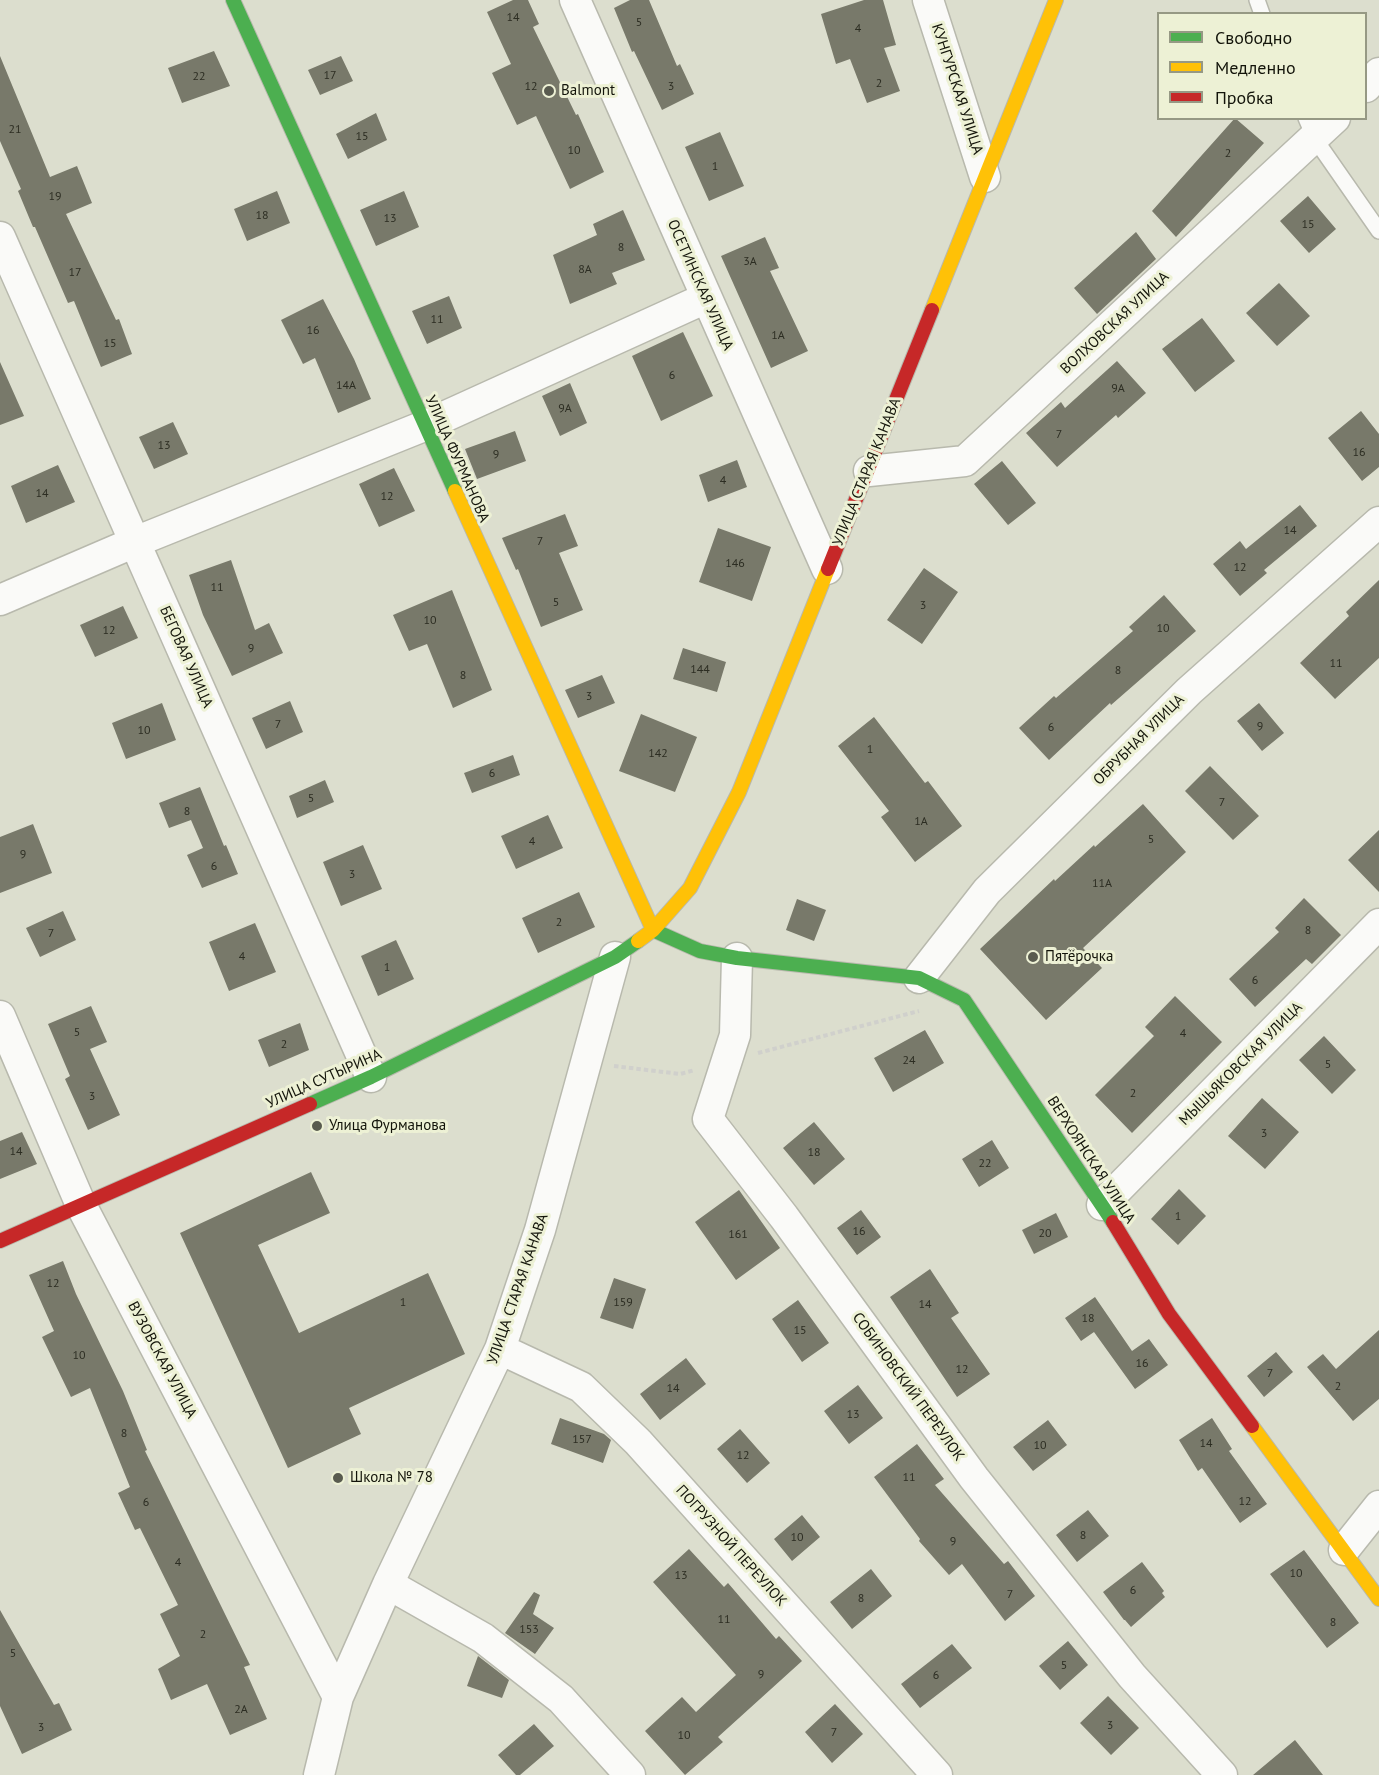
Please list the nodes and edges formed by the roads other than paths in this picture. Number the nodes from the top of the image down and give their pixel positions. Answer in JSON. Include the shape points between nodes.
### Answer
{"nodes":[{"id":1,"x":233,"y":0,"type":"edge"},
{"id":2,"x":575,"y":0,"type":"edge"},
{"id":3,"x":928,"y":0,"type":"edge"},
{"id":4,"x":1056,"y":0,"type":"edge"},
{"id":5,"x":1379,"y":73,"type":"edge"},
{"id":6,"x":1367,"y":85,"type":"edge"},
{"id":7,"x":1319,"y":125,"type":"edge"},
{"id":8,"x":986,"y":177,"type":"junction"},
{"id":9,"x":1379,"y":231,"type":"edge"},
{"id":10,"x":0,"y":237,"type":"edge"},
{"id":11,"x":706,"y":298,"type":"junction"},
{"id":12,"x":424,"y":426,"type":"junction"},
{"id":13,"x":869,"y":471,"type":"junction"},
{"id":14,"x":1379,"y":522,"type":"edge"},
{"id":15,"x":135,"y":542,"type":"junction"},
{"id":16,"x":827,"y":569,"type":"junction"},
{"id":17,"x":0,"y":600,"type":"edge"},
{"id":18,"x":1379,"y":924,"type":"edge"},
{"id":19,"x":653,"y":930,"type":"junction"},
{"id":20,"x":615,"y":957,"type":"junction"},
{"id":21,"x":737,"y":958,"type":"junction"},
{"id":22,"x":919,"y":978,"type":"junction"},
{"id":23,"x":0,"y":1016,"type":"edge"},
{"id":24,"x":371,"y":1077,"type":"junction"},
{"id":25,"x":81,"y":1205,"type":"junction"},
{"id":26,"x":1102,"y":1205,"type":"junction"},
{"id":27,"x":0,"y":1241,"type":"edge"},
{"id":28,"x":500,"y":1349,"type":"junction"},
{"id":29,"x":1379,"y":1506,"type":"edge"},
{"id":30,"x":1344,"y":1550,"type":"junction"},
{"id":31,"x":388,"y":1584,"type":"junction"},
{"id":32,"x":1379,"y":1599,"type":"edge"},
{"id":33,"x":338,"y":1697,"type":"junction"},
{"id":34,"x":319,"y":1775,"type":"edge"},
{"id":35,"x":630,"y":1775,"type":"edge"},
{"id":36,"x":937,"y":1775,"type":"edge"},
{"id":37,"x":1222,"y":1775,"type":"edge"}],
"edges":[{"from":1,"to":12,"type":"street","name":"УЛИЦА ФУРМАНОВА"},
{"from":2,"to":11,"type":"street","name":"ОСЕТИНСКАЯ УЛИЦА"},
{"from":3,"to":8,"type":"street","name":"КУНГУРСКАЯ УЛИЦА"},
{"from":4,"to":8,"type":"street","name":"УЛИЦА СТАРАЯ КАНАВА"},
{"from":5,"to":6,"type":"street"},
{"from":7,"to":9,"type":"lane"},
{"from":7,"to":13,"type":"street","name":"ВОЛХОВСКАЯ УЛИЦА","via":[[965,461]]},
{"from":8,"to":13,"type":"street","name":"УЛИЦА СТАРАЯ КАНАВА"},
{"from":10,"to":15,"type":"street","name":"БЕГОВАЯ УЛИЦА"},
{"from":11,"to":12,"type":"street"},
{"from":11,"to":16,"type":"street","name":"ОСЕТИНСКАЯ УЛИЦА"},
{"from":12,"to":15,"type":"street"},
{"from":12,"to":19,"type":"street","name":"УЛИЦА ФУРМАНОВА"},
{"from":13,"to":16,"type":"street","name":"УЛИЦА СТАРАЯ КАНАВА"},
{"from":14,"to":22,"type":"street","name":"ОБРУБНАЯ УЛИЦА","via":[[1189,691],[1012,866],[987,891]]},
{"from":15,"to":17,"type":"street"},
{"from":15,"to":24,"type":"street","name":"БЕГОВАЯ УЛИЦА"},
{"from":16,"to":19,"type":"street","name":"УЛИЦА СТАРАЯ КАНАВА","via":[[740,792],[690,888]]},
{"from":18,"to":26,"type":"street","name":"МЫШЬЯКОВСКАЯ УЛИЦА"},
{"from":19,"to":20,"type":"street","name":"УЛИЦА СУТЫРИНА"},
{"from":19,"to":21,"type":"street","name":"ВЕРХОЯНСКАЯ УЛИЦА","via":[[700,951]]},
{"from":20,"to":24,"type":"street","name":"УЛИЦА СУТЫРИНА"},
{"from":20,"to":28,"type":"street","name":"УЛИЦА СТАРАЯ КАНАВА","via":[[540,1230]]},
{"from":21,"to":22,"type":"street","name":"ВЕРХОЯНСКАЯ УЛИЦА"},
{"from":21,"to":37,"type":"street","name":"СОБИНОВСКИЙ ПЕРЕУЛОК","via":[[735,1035],[708,1119],[974,1478],[1132,1676]]},
{"from":22,"to":26,"type":"street","name":"ВЕРХОЯНСКАЯ УЛИЦА","via":[[964,1000]]},
{"from":23,"to":25,"type":"street","name":"ВУЗОВСКАЯ УЛИЦА"},
{"from":24,"to":25,"type":"street","name":"УЛИЦА СУТЫРИНА"},
{"from":25,"to":27,"type":"street","name":"УЛИЦА СУТЫРИНА"},
{"from":25,"to":33,"type":"street","name":"ВУЗОВСКАЯ УЛИЦА"},
{"from":26,"to":30,"type":"street","name":"ВЕРХОЯНСКАЯ УЛИЦА","via":[[1169,1314]]},
{"from":28,"to":31,"type":"street","name":"УЛИЦА СТАРАЯ КАНАВА"},
{"from":28,"to":36,"type":"street","name":"ПОГРУЗНОЙ ПЕРЕУЛОК","via":[[581,1387],[630,1434]]},
{"from":29,"to":30,"type":"street"},
{"from":30,"to":32,"type":"street","name":"ВЕРХОЯНСКАЯ УЛИЦА"},
{"from":31,"to":33,"type":"street","name":"УЛИЦА СТАРАЯ КАНАВА"},
{"from":31,"to":35,"type":"street","via":[[483,1638],[561,1699]]},
{"from":33,"to":34,"type":"street","name":"УЛИЦА СТАРАЯ КАНАВА"}]}
